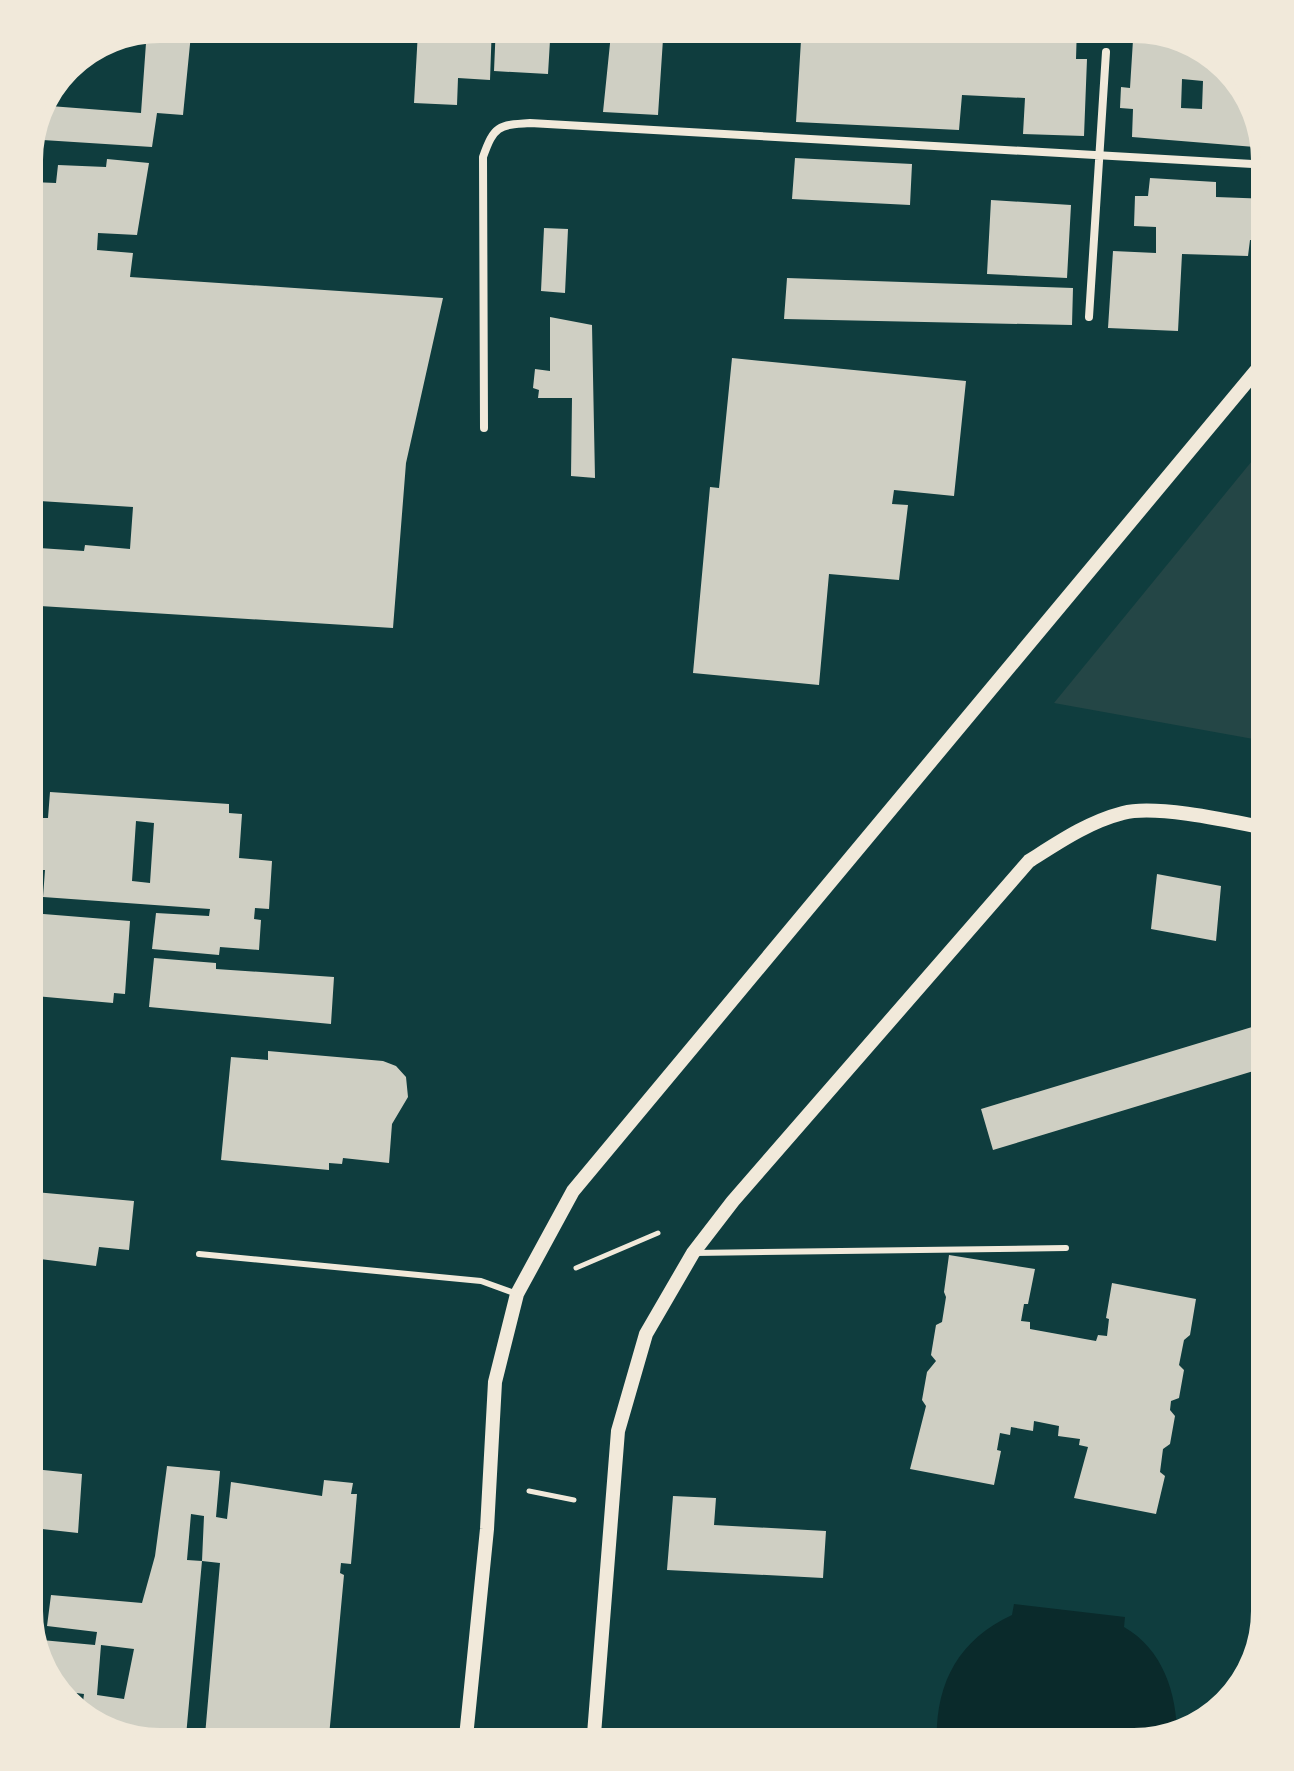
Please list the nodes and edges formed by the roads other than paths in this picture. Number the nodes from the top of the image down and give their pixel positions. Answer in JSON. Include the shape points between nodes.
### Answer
{"nodes":[{"id":1,"x":1106,"y":52,"type":"dead end"},
{"id":2,"x":1099,"y":155,"type":"junction"},
{"id":3,"x":1256,"y":164,"type":"edge"},
{"id":4,"x":1089,"y":317,"type":"dead end"},
{"id":5,"x":1256,"y":371,"type":"edge"},
{"id":6,"x":484,"y":428,"type":"dead end"},
{"id":7,"x":1256,"y":826,"type":"edge"},
{"id":8,"x":1066,"y":1248,"type":"dead end"},
{"id":9,"x":693,"y":1253,"type":"junction"},
{"id":10,"x":199,"y":1254,"type":"dead end"},
{"id":11,"x":517,"y":1294,"type":"junction"},
{"id":12,"x":466,"y":1733,"type":"edge"},
{"id":13,"x":594,"y":1733,"type":"edge"}],
"edges":[{"from":1,"to":2,"type":"street"},
{"from":2,"to":3,"type":"street"},
{"from":2,"to":4,"type":"street"},
{"from":2,"to":6,"type":"street","via":[[546,123],[503,125],[491,135],[483,157]]},
{"from":5,"to":11,"type":"street","via":[[573,1191]]},
{"from":7,"to":9,"type":"street","via":[[1209,816],[1125,812],[1075,832],[1029,861]]},
{"from":8,"to":9,"type":"lane"},
{"from":9,"to":13,"type":"street","via":[[646,1334],[618,1431]]},
{"from":10,"to":11,"type":"lane","via":[[481,1281]]},
{"from":11,"to":12,"type":"street","via":[[495,1382]]}]}
